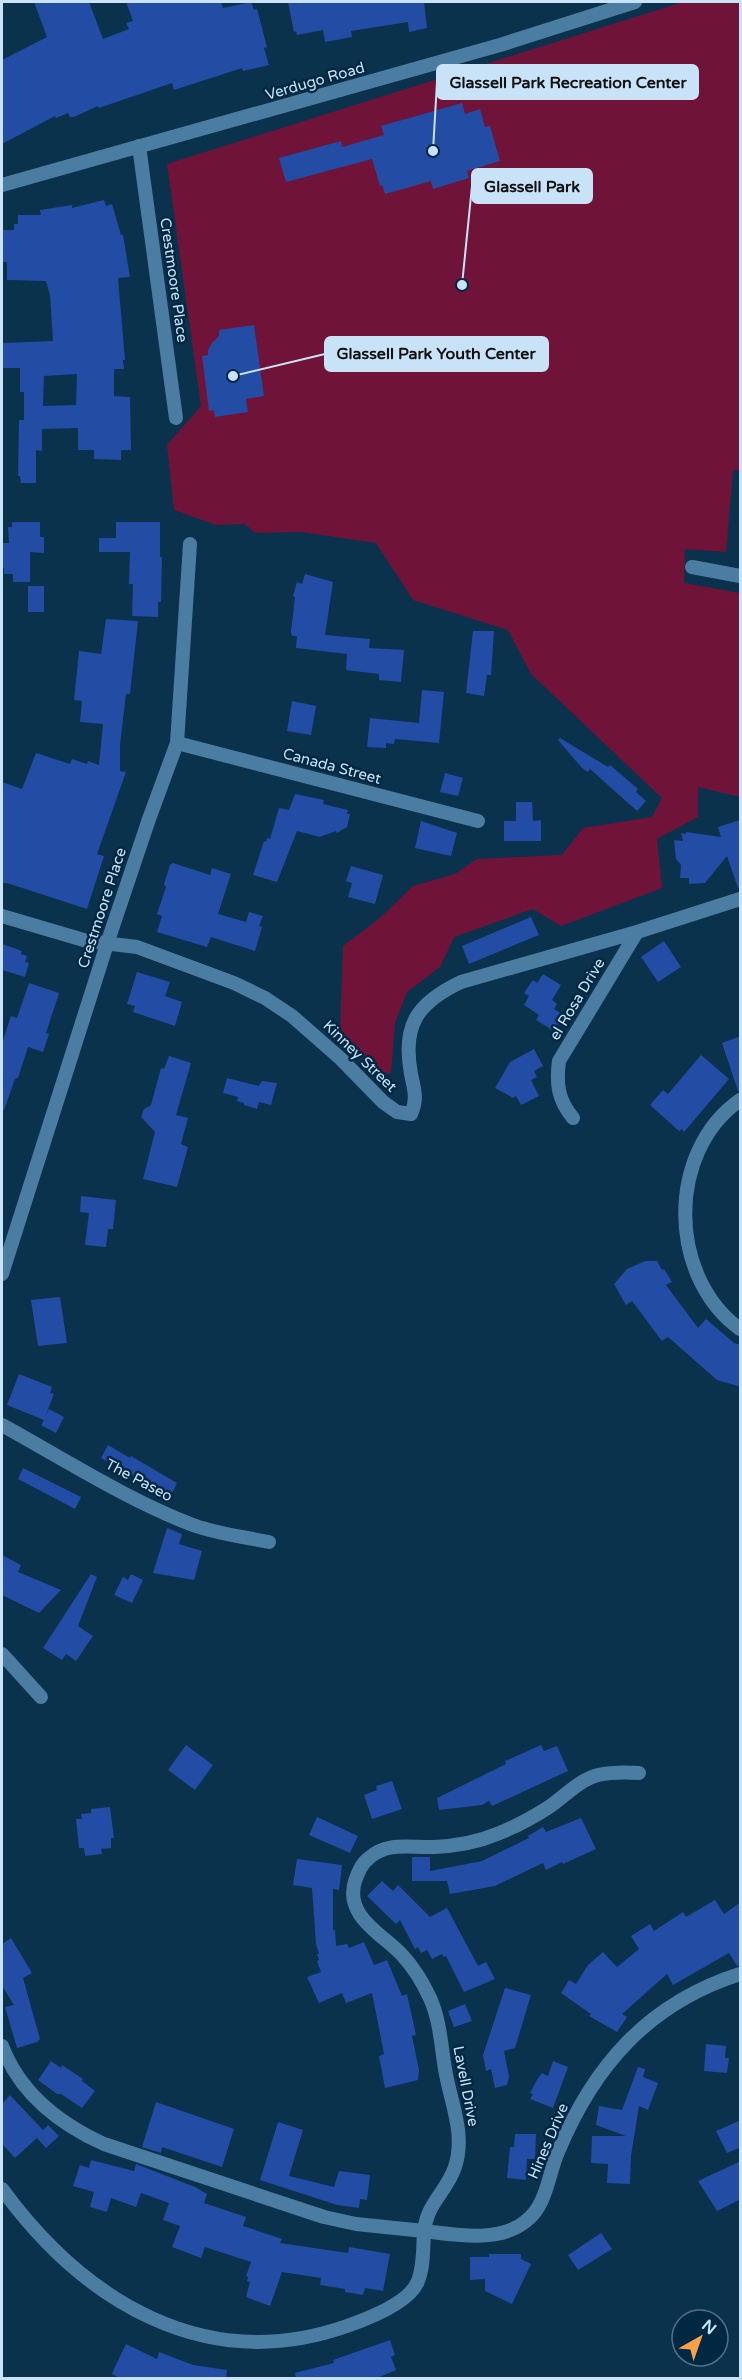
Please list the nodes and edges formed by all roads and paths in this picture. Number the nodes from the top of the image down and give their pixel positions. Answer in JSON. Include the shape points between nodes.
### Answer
{"nodes":[{"id":1,"x":635,"y":2,"type":"edge"},
{"id":2,"x":139,"y":146,"type":"junction"},
{"id":3,"x":2,"y":185,"type":"edge"},
{"id":4,"x":176,"y":418,"type":"dead end"},
{"id":5,"x":190,"y":544,"type":"dead end"},
{"id":6,"x":692,"y":567,"type":"dead end"},
{"id":7,"x":741,"y":576,"type":"edge"},
{"id":8,"x":177,"y":743,"type":"junction"},
{"id":9,"x":478,"y":821,"type":"dead end"},
{"id":10,"x":741,"y":899,"type":"edge"},
{"id":11,"x":2,"y":916,"type":"edge"},
{"id":12,"x":637,"y":932,"type":"junction"},
{"id":13,"x":107,"y":944,"type":"junction"},
{"id":14,"x":741,"y":1100,"type":"edge"},
{"id":15,"x":573,"y":1118,"type":"dead end"},
{"id":16,"x":2,"y":1274,"type":"edge"},
{"id":17,"x":741,"y":1329,"type":"edge"},
{"id":18,"x":2,"y":1425,"type":"edge"},
{"id":19,"x":269,"y":1542,"type":"dead end"},
{"id":20,"x":2,"y":1654,"type":"edge"},
{"id":21,"x":40,"y":1697,"type":"dead end"},
{"id":22,"x":639,"y":1773,"type":"dead end"},
{"id":23,"x":741,"y":1974,"type":"edge"},
{"id":24,"x":2,"y":2052,"type":"edge"},
{"id":25,"x":2,"y":2189,"type":"edge"},
{"id":26,"x":424,"y":2231,"type":"junction"}],
"edges":[{"from":1,"to":2,"type":"street","name":"Verdugo Road","via":[[500,45]]},
{"from":2,"to":3,"type":"street","name":"Verdugo Road"},
{"from":2,"to":4,"type":"street","name":"Crestmoore Place"},
{"from":5,"to":8,"type":"street","name":"Crestmoore Place"},
{"from":6,"to":7,"type":"street"},
{"from":8,"to":9,"type":"street","name":"Canada Street"},
{"from":8,"to":13,"type":"street","name":"Crestmoore Place"},
{"from":10,"to":12,"type":"street","name":"Kinney Street"},
{"from":11,"to":13,"type":"street","name":"Kinney Street"},
{"from":12,"to":13,"type":"street","name":"Kinney Street","via":[[461,982],[439,993],[423,1006],[407,1041],[416,1103],[411,1114],[397,1112],[383,1102],[316,1035],[265,998],[190,965],[137,947]]},
{"from":12,"to":15,"type":"street","name":"el Rosa Drive","via":[[559,1061],[558,1093]]},
{"from":13,"to":16,"type":"street","name":"Crestmoore Place"},
{"from":14,"to":17,"type":"street","via":[[716,1122],[696,1157],[689,1180],[687,1240],[690,1260],[710,1301]]},
{"from":18,"to":19,"type":"street","name":"The Paseo","via":[[157,1510],[194,1526]]},
{"from":20,"to":21,"type":"street"},
{"from":22,"to":26,"type":"street","name":"Lavell Drive","via":[[597,1776],[495,1835],[435,1847],[382,1849],[359,1870],[354,1884],[358,1912],[366,1924],[404,1956],[431,1999],[459,2127],[455,2166],[426,2216]]},
{"from":23,"to":26,"type":"street","name":"Hines Drive","via":[[689,1995],[663,2011],[615,2055],[570,2124],[538,2208],[528,2221],[499,2234]]},
{"from":24,"to":26,"type":"street","via":[[17,2076],[53,2115],[104,2144],[324,2217]]},
{"from":25,"to":26,"type":"street","name":"Lavell Drive","via":[[42,2239],[97,2288],[165,2325],[200,2336],[237,2341],[301,2339],[332,2332],[395,2304],[417,2283]]}]}
